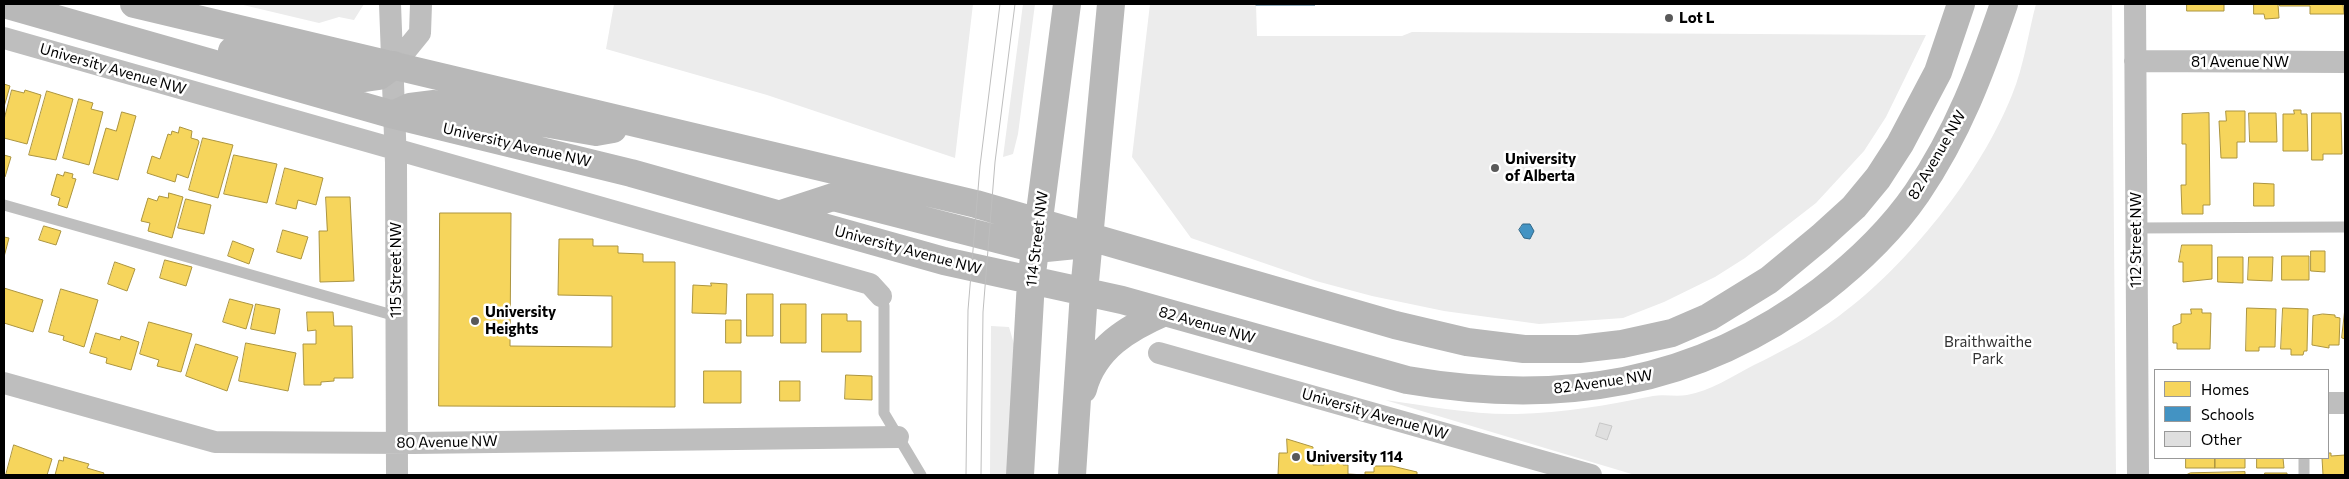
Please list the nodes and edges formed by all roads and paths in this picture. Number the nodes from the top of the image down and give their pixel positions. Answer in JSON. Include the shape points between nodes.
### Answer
{"nodes":[{"id":1,"x":4,"y":4,"type":"edge"},
{"id":2,"x":390,"y":4,"type":"edge"},
{"id":3,"x":421,"y":4,"type":"edge"},
{"id":4,"x":1067,"y":4,"type":"edge"},
{"id":5,"x":1111,"y":4,"type":"edge"},
{"id":6,"x":1961,"y":4,"type":"edge"},
{"id":7,"x":2004,"y":4,"type":"edge"},
{"id":8,"x":2135,"y":4,"type":"edge"},
{"id":9,"x":146,"y":5,"type":"edge"},
{"id":10,"x":4,"y":38,"type":"edge"},
{"id":11,"x":156,"y":47,"type":"junction"},
{"id":12,"x":2135,"y":61,"type":"junction"},
{"id":13,"x":2345,"y":62,"type":"edge"},
{"id":14,"x":394,"y":65,"type":"junction"},
{"id":15,"x":394,"y":115,"type":"junction"},
{"id":16,"x":644,"y":124,"type":"junction"},
{"id":17,"x":396,"y":148,"type":"junction"},
{"id":18,"x":4,"y":206,"type":"edge"},
{"id":19,"x":781,"y":214,"type":"junction"},
{"id":20,"x":1039,"y":222,"type":"junction"},
{"id":21,"x":2345,"y":227,"type":"edge"},
{"id":22,"x":2136,"y":228,"type":"junction"},
{"id":23,"x":1090,"y":237,"type":"junction"},
{"id":24,"x":1036,"y":249,"type":"junction"},
{"id":25,"x":1031,"y":281,"type":"junction"},
{"id":26,"x":1084,"y":292,"type":"junction"},
{"id":27,"x":881,"y":296,"type":"joint"},
{"id":28,"x":1165,"y":312,"type":"junction"},
{"id":29,"x":396,"y":316,"type":"junction"},
{"id":30,"x":1159,"y":353,"type":"dead end"},
{"id":31,"x":4,"y":383,"type":"edge"},
{"id":32,"x":2146,"y":403,"type":"edge"},
{"id":33,"x":2329,"y":403,"type":"edge"},
{"id":34,"x":2345,"y":403,"type":"edge"},
{"id":35,"x":1075,"y":422,"type":"junction"},
{"id":36,"x":898,"y":437,"type":"junction"},
{"id":37,"x":397,"y":443,"type":"junction"},
{"id":38,"x":2304,"y":459,"type":"edge"},
{"id":39,"x":397,"y":475,"type":"edge"},
{"id":40,"x":921,"y":475,"type":"edge"},
{"id":41,"x":1020,"y":475,"type":"edge"},
{"id":42,"x":1072,"y":475,"type":"edge"},
{"id":43,"x":1591,"y":475,"type":"edge"},
{"id":44,"x":2138,"y":475,"type":"edge"},
{"id":45,"x":2304,"y":475,"type":"edge"}],
"edges":[{"from":1,"to":11,"type":"main road","name":"University Avenue NW"},
{"from":2,"to":14,"type":"street","name":"115 Street NW"},
{"from":3,"to":14,"type":"street","via":[[420,33]]},
{"from":4,"to":20,"type":"main road","name":"114 Street NW"},
{"from":5,"to":23,"type":"main road"},
{"from":6,"to":23,"type":"main road","via":[[1938,72],[1900,144],[1854,207],[1769,280],[1709,317],[1672,333],[1579,350],[1524,349],[1467,342],[1395,325]]},
{"from":7,"to":28,"type":"main road","name":"82 Avenue NW","via":[[1959,123],[1917,194],[1878,242],[1853,266],[1785,317],[1674,370],[1562,390],[1452,388],[1363,369]]},
{"from":8,"to":12,"type":"street","name":"112 Street NW"},
{"from":9,"to":14,"type":"main road"},
{"from":10,"to":17,"type":"street","name":"University Avenue NW"},
{"from":11,"to":14,"type":"main road","via":[[224,49],[358,79],[379,76]]},
{"from":11,"to":15,"type":"main road","name":"University Avenue NW"},
{"from":12,"to":13,"type":"street","name":"81 Avenue NW"},
{"from":12,"to":22,"type":"street","name":"112 Street NW"},
{"from":14,"to":15,"type":"street","name":"115 Street NW"},
{"from":14,"to":16,"type":"main road"},
{"from":15,"to":16,"type":"main road","via":[[410,107],[434,104],[596,132]]},
{"from":15,"to":17,"type":"street","name":"115 Street NW"},
{"from":15,"to":19,"type":"main road","name":"University Avenue NW","via":[[577,158]]},
{"from":16,"to":20,"type":"main road"},
{"from":17,"to":27,"type":"street","name":"University Avenue NW","via":[[870,284]]},
{"from":17,"to":29,"type":"street","name":"115 Street NW"},
{"from":18,"to":29,"type":"lane"},
{"from":19,"to":24,"type":"main road","via":[[827,198],[840,198]]},
{"from":19,"to":25,"type":"main road","name":"University Avenue NW","via":[[944,261]]},
{"from":20,"to":23,"type":"main road"},
{"from":20,"to":24,"type":"main road","name":"114 Street NW"},
{"from":21,"to":22,"type":"lane"},
{"from":22,"to":32,"type":"street","name":"112 Street NW"},
{"from":23,"to":24,"type":"main road","via":[[1076,245]]},
{"from":23,"to":26,"type":"main road"},
{"from":24,"to":25,"type":"main road","name":"114 Street NW"},
{"from":25,"to":26,"type":"main road","name":"82 Avenue NW"},
{"from":25,"to":41,"type":"main road","name":"114 Street NW"},
{"from":26,"to":28,"type":"main road","name":"82 Avenue NW"},
{"from":26,"to":35,"type":"main road"},
{"from":27,"to":36,"type":"lane","via":[[884,306],[884,413]]},
{"from":28,"to":35,"type":"main road","via":[[1129,328],[1101,353],[1087,376]]},
{"from":29,"to":37,"type":"street","name":"115 Street NW"},
{"from":30,"to":43,"type":"street","name":"University Avenue NW"},
{"from":31,"to":37,"type":"street","name":"80 Avenue NW","via":[[216,442]]},
{"from":32,"to":44,"type":"street","name":"112 Street NW"},
{"from":33,"to":34,"type":"street"},
{"from":35,"to":42,"type":"main road"},
{"from":36,"to":37,"type":"street","name":"80 Avenue NW"},
{"from":36,"to":40,"type":"lane"},
{"from":37,"to":39,"type":"street","name":"115 Street NW"},
{"from":38,"to":45,"type":"lane"}]}
